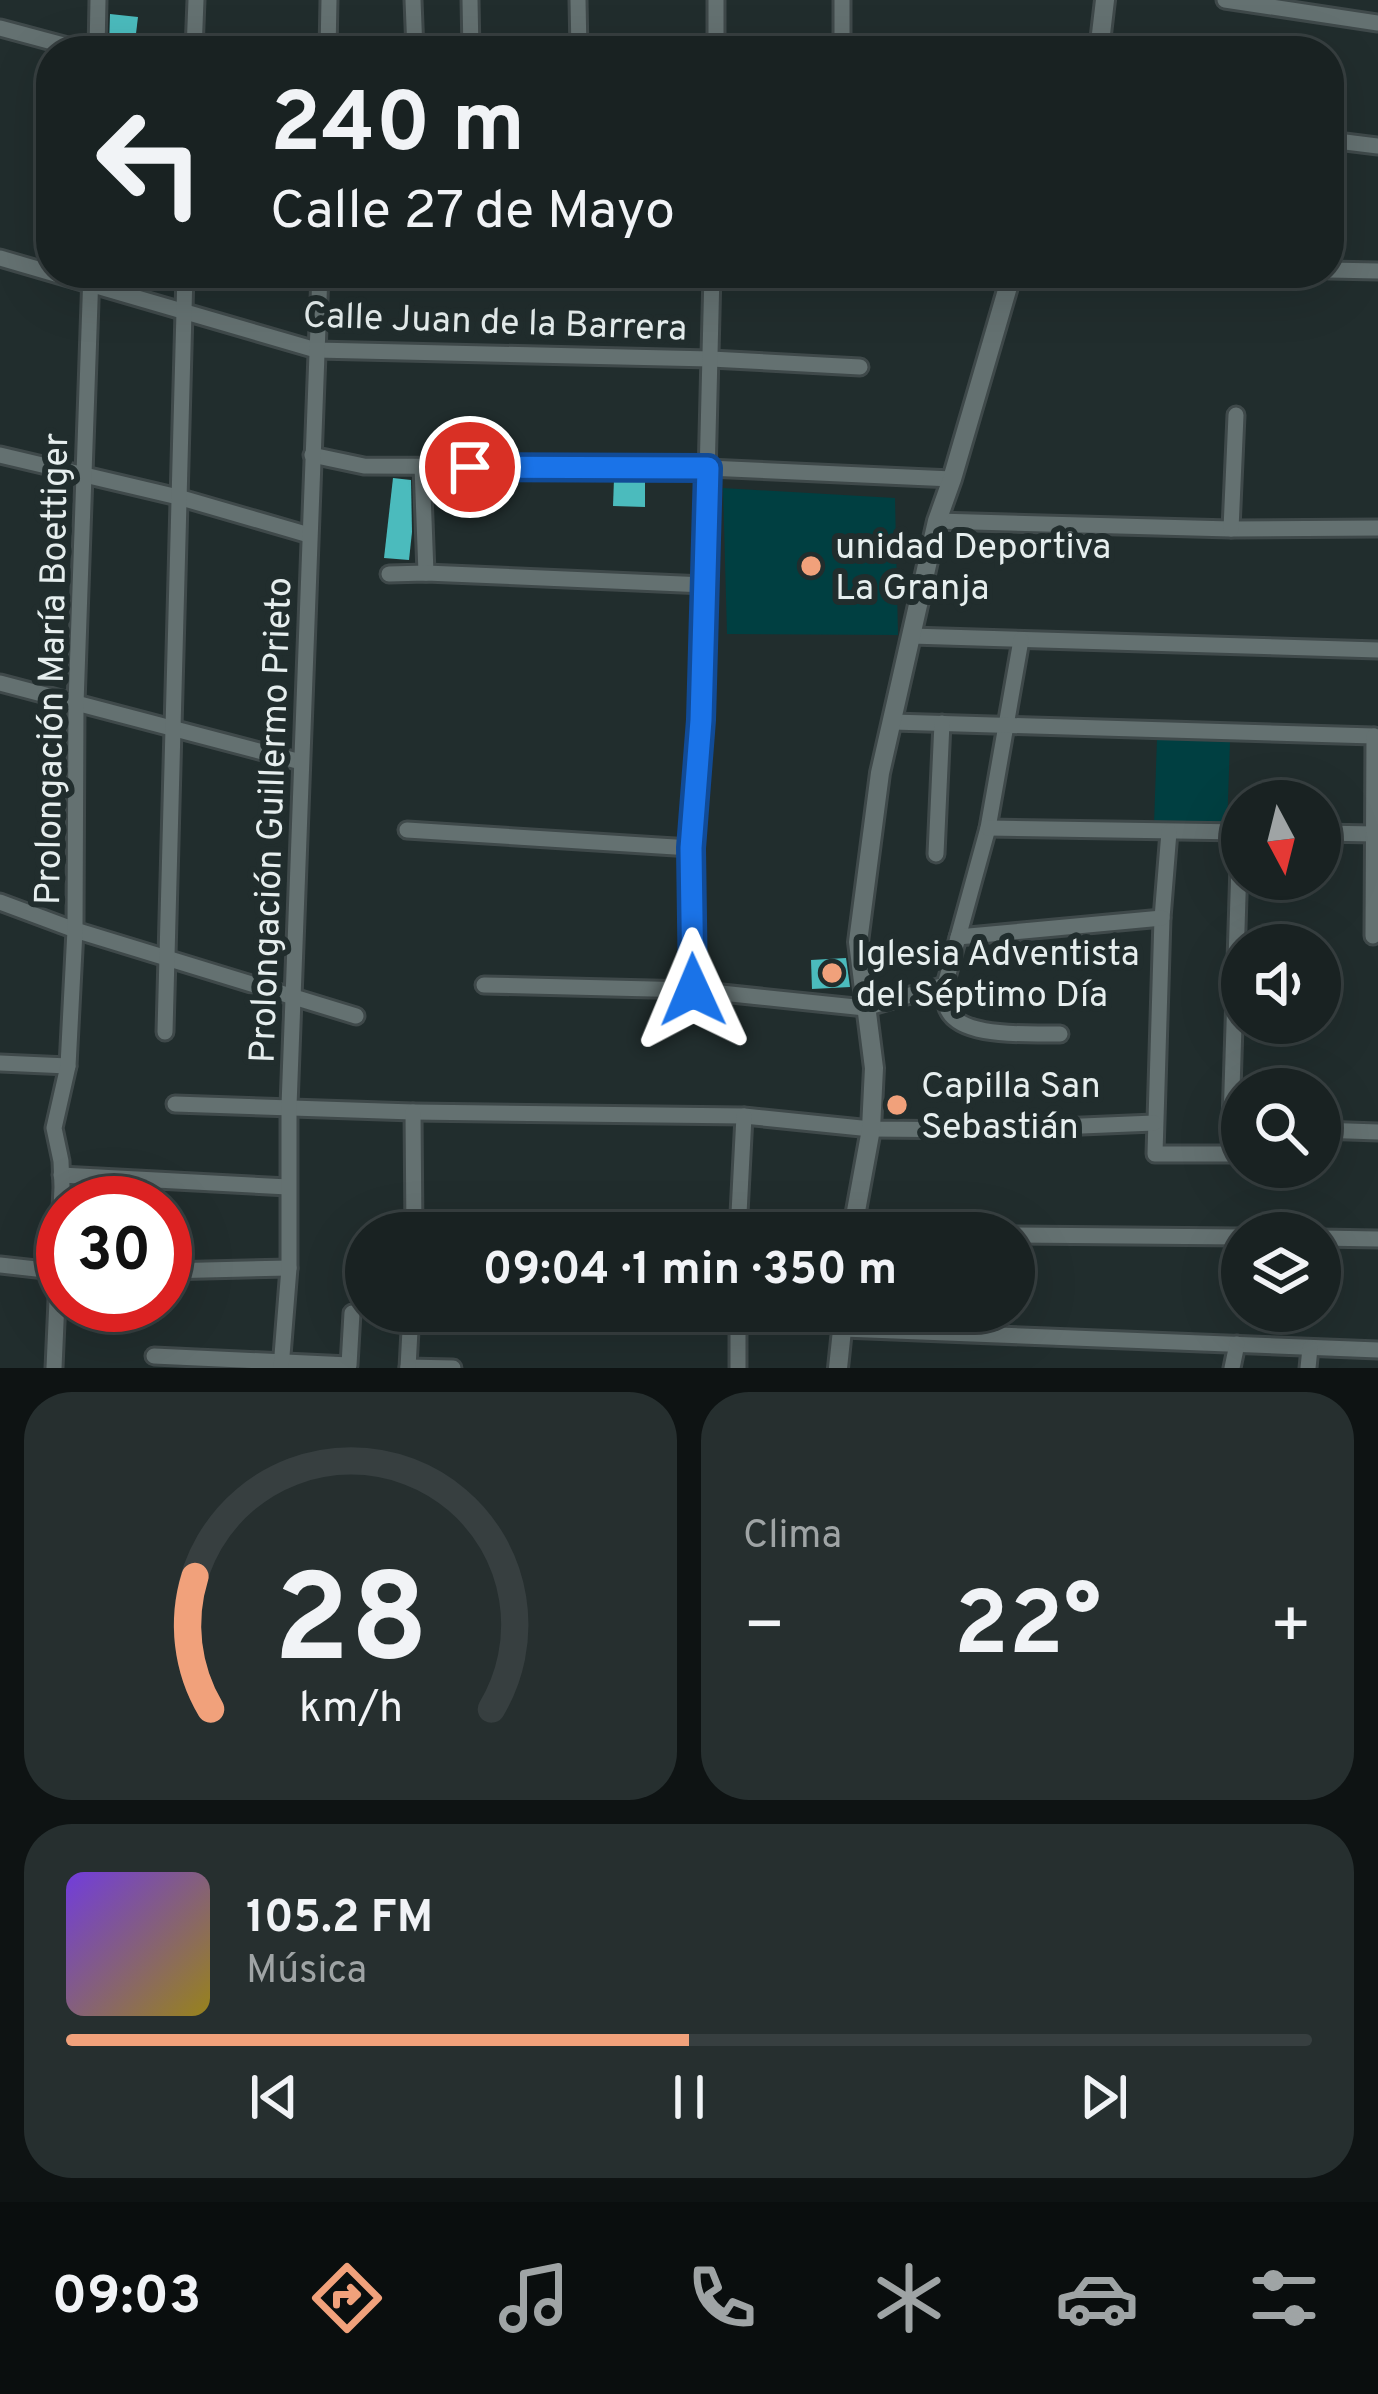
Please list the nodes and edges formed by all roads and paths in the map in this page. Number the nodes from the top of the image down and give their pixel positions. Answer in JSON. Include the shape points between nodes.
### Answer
{"nodes":[{"id":1,"x":98,"y":0,"type":"edge"},
{"id":2,"x":196,"y":0,"type":"edge"},
{"id":3,"x":329,"y":0,"type":"edge"},
{"id":4,"x":413,"y":0,"type":"edge"},
{"id":5,"x":470,"y":0,"type":"edge"},
{"id":6,"x":578,"y":0,"type":"edge"},
{"id":7,"x":716,"y":0,"type":"edge"},
{"id":8,"x":842,"y":0,"type":"edge"},
{"id":9,"x":1105,"y":0,"type":"edge"},
{"id":10,"x":1226,"y":0,"type":"edge"},
{"id":11,"x":1378,"y":23,"type":"edge"},
{"id":12,"x":0,"y":28,"type":"edge"},
{"id":13,"x":97,"y":36,"type":"edge"},
{"id":14,"x":195,"y":36,"type":"edge"},
{"id":15,"x":328,"y":36,"type":"edge"},
{"id":16,"x":414,"y":36,"type":"edge"},
{"id":17,"x":471,"y":36,"type":"edge"},
{"id":18,"x":578,"y":36,"type":"edge"},
{"id":19,"x":716,"y":36,"type":"edge"},
{"id":20,"x":842,"y":36,"type":"edge"},
{"id":21,"x":1101,"y":36,"type":"edge"},
{"id":22,"x":36,"y":38,"type":"edge"},
{"id":23,"x":1344,"y":142,"type":"edge"},
{"id":24,"x":1378,"y":146,"type":"edge"},
{"id":25,"x":0,"y":258,"type":"edge"},
{"id":26,"x":36,"y":266,"type":"edge"},
{"id":27,"x":1344,"y":270,"type":"edge"},
{"id":28,"x":1378,"y":271,"type":"edge"},
{"id":29,"x":91,"y":288,"type":"edge"},
{"id":30,"x":115,"y":288,"type":"edge"},
{"id":31,"x":184,"y":288,"type":"edge"},
{"id":32,"x":319,"y":288,"type":"edge"},
{"id":33,"x":712,"y":288,"type":"edge"},
{"id":34,"x":1008,"y":288,"type":"edge"},
{"id":35,"x":183,"y":313,"type":"junction"},
{"id":36,"x":316,"y":350,"type":"junction"},
{"id":37,"x":711,"y":359,"type":"junction"},
{"id":38,"x":860,"y":367,"type":"dead end"},
{"id":39,"x":1236,"y":415,"type":"dead end"},
{"id":40,"x":0,"y":455,"type":"edge"},
{"id":41,"x":312,"y":455,"type":"junction"},
{"id":42,"x":422,"y":466,"type":"junction"},
{"id":43,"x":708,"y":468,"type":"junction"},
{"id":44,"x":82,"y":474,"type":"junction"},
{"id":45,"x":952,"y":479,"type":"junction"},
{"id":46,"x":178,"y":497,"type":"junction"},
{"id":47,"x":937,"y":521,"type":"junction"},
{"id":48,"x":1378,"y":528,"type":"edge"},
{"id":49,"x":1232,"y":530,"type":"junction"},
{"id":50,"x":309,"y":535,"type":"junction"},
{"id":51,"x":426,"y":573,"type":"junction"},
{"id":52,"x":388,"y":574,"type":"dead end"},
{"id":53,"x":705,"y":585,"type":"junction"},
{"id":54,"x":911,"y":636,"type":"junction"},
{"id":55,"x":1021,"y":640,"type":"junction"},
{"id":56,"x":1378,"y":650,"type":"edge"},
{"id":57,"x":0,"y":683,"type":"edge"},
{"id":58,"x":76,"y":704,"type":"junction"},
{"id":59,"x":892,"y":722,"type":"junction"},
{"id":60,"x":942,"y":723,"type":"junction"},
{"id":61,"x":1006,"y":726,"type":"junction"},
{"id":62,"x":172,"y":728,"type":"junction"},
{"id":63,"x":1376,"y":735,"type":"edge"},
{"id":64,"x":301,"y":762,"type":"junction"},
{"id":65,"x":988,"y":828,"type":"junction"},
{"id":66,"x":407,"y":830,"type":"dead end"},
{"id":67,"x":1168,"y":832,"type":"junction"},
{"id":68,"x":1221,"y":832,"type":"edge"},
{"id":69,"x":1341,"y":833,"type":"edge"},
{"id":70,"x":1375,"y":834,"type":"edge"},
{"id":71,"x":691,"y":848,"type":"junction"},
{"id":72,"x":936,"y":854,"type":"dead end"},
{"id":73,"x":1240,"y":900,"type":"edge"},
{"id":74,"x":0,"y":902,"type":"edge"},
{"id":75,"x":1162,"y":918,"type":"junction"},
{"id":76,"x":75,"y":930,"type":"junction"},
{"id":77,"x":1373,"y":936,"type":"dead end"},
{"id":78,"x":958,"y":937,"type":"junction"},
{"id":79,"x":168,"y":957,"type":"junction"},
{"id":80,"x":484,"y":985,"type":"dead end"},
{"id":81,"x":945,"y":985,"type":"junction"},
{"id":82,"x":693,"y":990,"type":"junction"},
{"id":83,"x":293,"y":995,"type":"junction"},
{"id":84,"x":865,"y":1008,"type":"junction"},
{"id":85,"x":356,"y":1016,"type":"dead end"},
{"id":86,"x":165,"y":1032,"type":"dead end"},
{"id":87,"x":1060,"y":1034,"type":"dead end"},
{"id":88,"x":0,"y":1063,"type":"edge"},
{"id":89,"x":68,"y":1066,"type":"junction"},
{"id":90,"x":1237,"y":1068,"type":"edge"},
{"id":91,"x":175,"y":1104,"type":"dead end"},
{"id":92,"x":290,"y":1106,"type":"junction"},
{"id":93,"x":413,"y":1112,"type":"junction"},
{"id":94,"x":744,"y":1116,"type":"junction"},
{"id":95,"x":1154,"y":1123,"type":"junction"},
{"id":96,"x":871,"y":1129,"type":"junction"},
{"id":97,"x":1341,"y":1131,"type":"edge"},
{"id":98,"x":1378,"y":1132,"type":"edge"},
{"id":99,"x":1221,"y":1154,"type":"edge"},
{"id":100,"x":62,"y":1175,"type":"joint"},
{"id":101,"x":288,"y":1187,"type":"junction"},
{"id":102,"x":414,"y":1212,"type":"edge"},
{"id":103,"x":739,"y":1212,"type":"edge"},
{"id":104,"x":856,"y":1212,"type":"edge"},
{"id":105,"x":1035,"y":1235,"type":"edge"},
{"id":106,"x":1221,"y":1238,"type":"edge"},
{"id":107,"x":1341,"y":1238,"type":"edge"},
{"id":108,"x":1378,"y":1239,"type":"edge"},
{"id":109,"x":0,"y":1265,"type":"edge"},
{"id":110,"x":289,"y":1268,"type":"junction"},
{"id":111,"x":36,"y":1269,"type":"edge"},
{"id":112,"x":192,"y":1270,"type":"edge"},
{"id":113,"x":57,"y":1332,"type":"edge"},
{"id":114,"x":351,"y":1332,"type":"edge"},
{"id":115,"x":410,"y":1332,"type":"edge"},
{"id":116,"x":738,"y":1332,"type":"edge"},
{"id":117,"x":842,"y":1332,"type":"edge"},
{"id":118,"x":1035,"y":1332,"type":"edge"},
{"id":119,"x":1237,"y":1344,"type":"junction"},
{"id":120,"x":1310,"y":1348,"type":"junction"},
{"id":121,"x":1378,"y":1350,"type":"edge"},
{"id":122,"x":154,"y":1356,"type":"dead end"},
{"id":123,"x":349,"y":1365,"type":"edge"},
{"id":124,"x":281,"y":1366,"type":"edge"},
{"id":125,"x":408,"y":1367,"type":"edge"},
{"id":126,"x":54,"y":1368,"type":"edge"},
{"id":127,"x":453,"y":1368,"type":"edge"},
{"id":128,"x":738,"y":1368,"type":"edge"},
{"id":129,"x":838,"y":1368,"type":"edge"},
{"id":130,"x":1232,"y":1368,"type":"edge"},
{"id":131,"x":1308,"y":1368,"type":"edge"}],
"edges":[{"from":1,"to":13,"type":"street"},
{"from":2,"to":14,"type":"street"},
{"from":3,"to":15,"type":"street"},
{"from":4,"to":16,"type":"street"},
{"from":5,"to":17,"type":"street"},
{"from":6,"to":18,"type":"street"},
{"from":7,"to":19,"type":"street"},
{"from":8,"to":20,"type":"street"},
{"from":9,"to":21,"type":"street"},
{"from":10,"to":11,"type":"street"},
{"from":12,"to":22,"type":"street"},
{"from":23,"to":24,"type":"street"},
{"from":25,"to":26,"type":"street","name":"Calle Juan de la Barrera"},
{"from":27,"to":28,"type":"street"},
{"from":29,"to":44,"type":"street","name":"Prolongación María Boettiger"},
{"from":30,"to":35,"type":"street","name":"Calle Juan de la Barrera"},
{"from":31,"to":35,"type":"street"},
{"from":32,"to":36,"type":"street","name":"Prolongación Guillermo Prieto"},
{"from":33,"to":37,"type":"street"},
{"from":34,"to":45,"type":"street"},
{"from":35,"to":36,"type":"street","name":"Calle Juan de la Barrera"},
{"from":35,"to":46,"type":"street"},
{"from":36,"to":37,"type":"street","name":"Calle Juan de la Barrera"},
{"from":36,"to":41,"type":"street","name":"Prolongación Guillermo Prieto"},
{"from":37,"to":38,"type":"street","name":"Calle Juan de la Barrera"},
{"from":37,"to":43,"type":"street"},
{"from":39,"to":49,"type":"street"},
{"from":40,"to":44,"type":"street"},
{"from":41,"to":42,"type":"street"},
{"from":41,"to":50,"type":"street","name":"Prolongación Guillermo Prieto"},
{"from":42,"to":43,"type":"street"},
{"from":42,"to":51,"type":"street"},
{"from":43,"to":45,"type":"street"},
{"from":43,"to":53,"type":"street"},
{"from":44,"to":46,"type":"street"},
{"from":44,"to":58,"type":"street","name":"Prolongación María Boettiger"},
{"from":45,"to":47,"type":"street"},
{"from":46,"to":50,"type":"street"},
{"from":46,"to":62,"type":"street"},
{"from":47,"to":49,"type":"street"},
{"from":47,"to":54,"type":"street"},
{"from":48,"to":49,"type":"street"},
{"from":50,"to":64,"type":"street","name":"Prolongación Guillermo Prieto"},
{"from":51,"to":52,"type":"street"},
{"from":51,"to":53,"type":"street"},
{"from":53,"to":71,"type":"street"},
{"from":54,"to":55,"type":"street"},
{"from":54,"to":59,"type":"street"},
{"from":55,"to":56,"type":"street"},
{"from":55,"to":61,"type":"street"},
{"from":57,"to":58,"type":"street"},
{"from":58,"to":62,"type":"street"},
{"from":58,"to":76,"type":"street","name":"Prolongación María Boettiger"},
{"from":59,"to":60,"type":"street"},
{"from":59,"to":84,"type":"street","via":[[858,941]]},
{"from":60,"to":61,"type":"street"},
{"from":60,"to":72,"type":"street"},
{"from":61,"to":63,"type":"street"},
{"from":61,"to":65,"type":"street"},
{"from":62,"to":64,"type":"street"},
{"from":62,"to":79,"type":"street"},
{"from":63,"to":70,"type":"street"},
{"from":64,"to":83,"type":"street","name":"Prolongación Guillermo Prieto"},
{"from":65,"to":67,"type":"street"},
{"from":65,"to":78,"type":"street"},
{"from":66,"to":71,"type":"street"},
{"from":67,"to":68,"type":"street"},
{"from":67,"to":75,"type":"street"},
{"from":69,"to":70,"type":"street"},
{"from":70,"to":77,"type":"street"},
{"from":71,"to":82,"type":"street"},
{"from":73,"to":90,"type":"street"},
{"from":74,"to":76,"type":"street"},
{"from":75,"to":78,"type":"street"},
{"from":75,"to":95,"type":"street"},
{"from":76,"to":79,"type":"street"},
{"from":76,"to":89,"type":"street","name":"Prolongación María Boettiger"},
{"from":78,"to":81,"type":"street"},
{"from":79,"to":83,"type":"street"},
{"from":79,"to":86,"type":"street"},
{"from":80,"to":82,"type":"street"},
{"from":81,"to":84,"type":"street"},
{"from":81,"to":87,"type":"street","via":[[952,1017],[968,1027]]},
{"from":82,"to":84,"type":"street"},
{"from":83,"to":85,"type":"street"},
{"from":83,"to":92,"type":"street","name":"Prolongación Guillermo Prieto"},
{"from":84,"to":96,"type":"street"},
{"from":88,"to":89,"type":"street"},
{"from":89,"to":100,"type":"street","name":"Prolongación María Boettiger","via":[[54,1128]]},
{"from":91,"to":92,"type":"street"},
{"from":92,"to":93,"type":"street"},
{"from":92,"to":101,"type":"street","name":"Prolongación Guillermo Prieto"},
{"from":93,"to":94,"type":"street"},
{"from":93,"to":102,"type":"street"},
{"from":94,"to":96,"type":"street"},
{"from":94,"to":103,"type":"street"},
{"from":95,"to":96,"type":"street"},
{"from":95,"to":99,"type":"street","via":[[1155,1154]]},
{"from":96,"to":104,"type":"street"},
{"from":97,"to":98,"type":"street"},
{"from":100,"to":101,"type":"street"},
{"from":101,"to":110,"type":"street","name":"Prolongación Guillermo Prieto"},
{"from":105,"to":106,"type":"street"},
{"from":107,"to":108,"type":"street"},
{"from":109,"to":111,"type":"street"},
{"from":110,"to":112,"type":"street"},
{"from":110,"to":124,"type":"street","name":"Prolongación Guillermo Prieto"},
{"from":113,"to":126,"type":"street","name":"Prolongación María Boettiger"},
{"from":114,"to":123,"type":"street"},
{"from":115,"to":125,"type":"street"},
{"from":116,"to":128,"type":"street"},
{"from":117,"to":129,"type":"street"},
{"from":118,"to":119,"type":"street"},
{"from":119,"to":120,"type":"street"},
{"from":119,"to":130,"type":"street"},
{"from":120,"to":121,"type":"street"},
{"from":120,"to":131,"type":"street"},
{"from":122,"to":124,"type":"street"},
{"from":123,"to":124,"type":"street"},
{"from":125,"to":127,"type":"street"}]}
